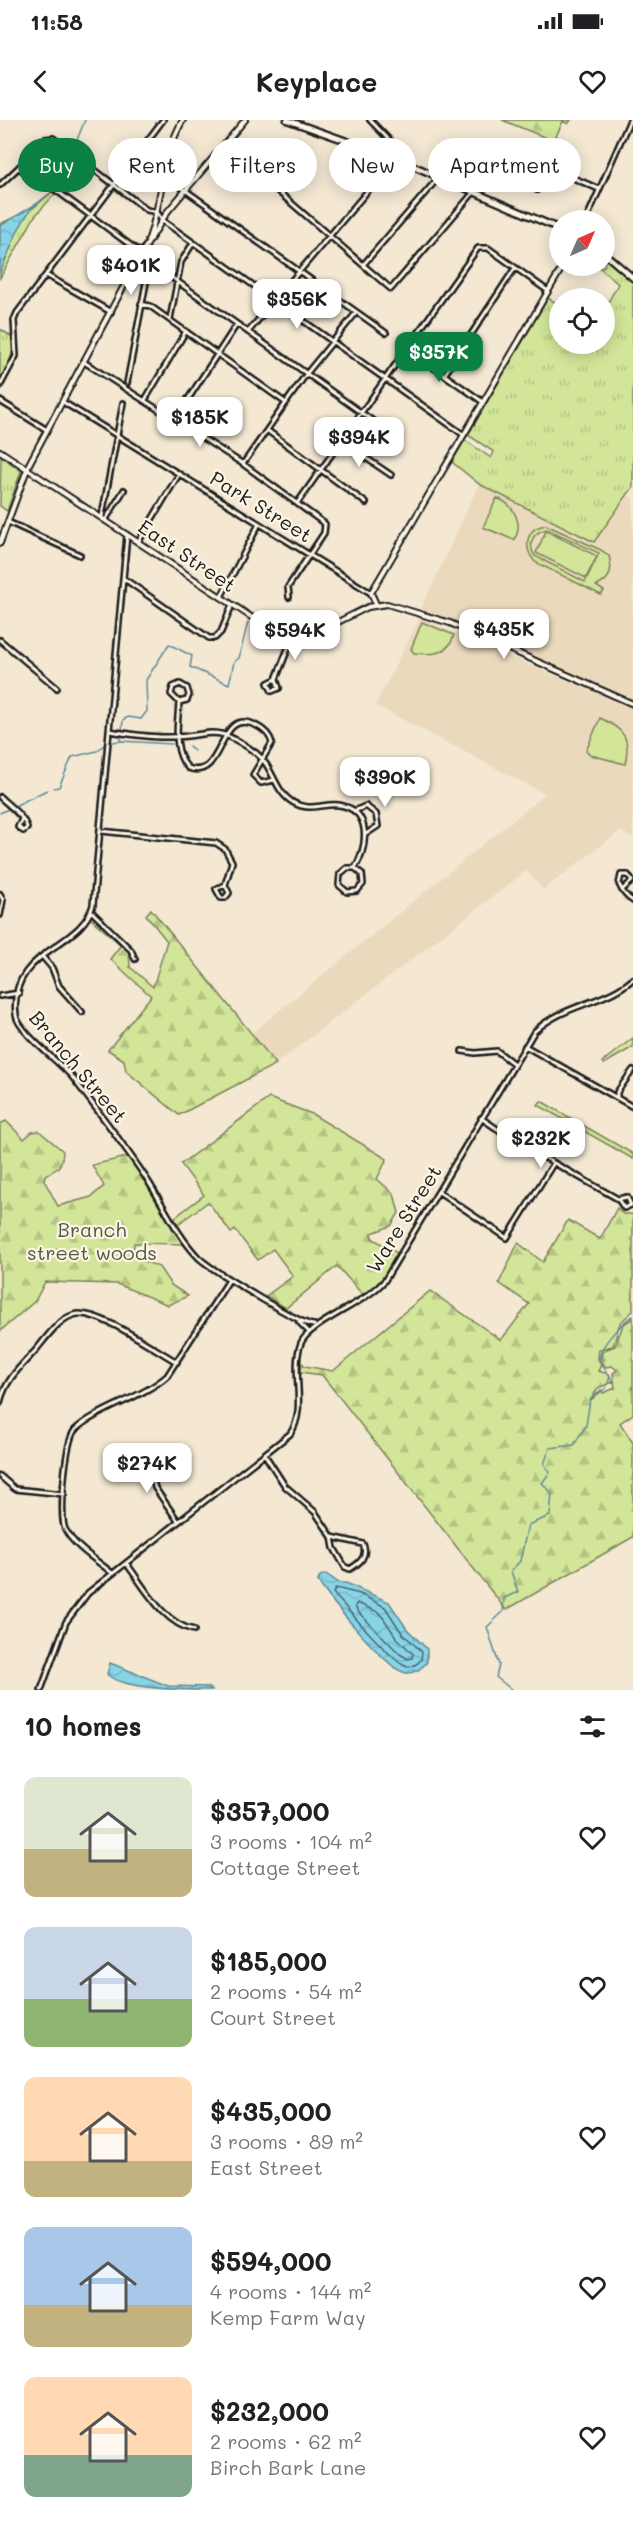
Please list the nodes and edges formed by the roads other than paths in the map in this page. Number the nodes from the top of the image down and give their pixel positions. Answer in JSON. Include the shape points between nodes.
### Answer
{"nodes":[{"id":1,"x":163,"y":120,"type":"edge"},
{"id":2,"x":183,"y":120,"type":"edge"},
{"id":3,"x":244,"y":120,"type":"edge"},
{"id":4,"x":287,"y":120,"type":"edge"},
{"id":5,"x":370,"y":120,"type":"edge"},
{"id":6,"x":630,"y":120,"type":"edge"},
{"id":7,"x":149,"y":138,"type":"edge"},
{"id":8,"x":174,"y":138,"type":"edge"},
{"id":9,"x":230,"y":138,"type":"edge"},
{"id":10,"x":338,"y":138,"type":"edge"},
{"id":11,"x":387,"y":138,"type":"edge"},
{"id":12,"x":209,"y":163,"type":"edge"},
{"id":13,"x":18,"y":168,"type":"edge"},
{"id":14,"x":197,"y":177,"type":"edge"},
{"id":15,"x":581,"y":181,"type":"edge"},
{"id":16,"x":0,"y":185,"type":"edge"},
{"id":17,"x":599,"y":189,"type":"junction"},
{"id":18,"x":428,"y":190,"type":"edge"},
{"id":19,"x":58,"y":192,"type":"edge"},
{"id":20,"x":108,"y":192,"type":"edge"},
{"id":21,"x":124,"y":192,"type":"edge"},
{"id":22,"x":161,"y":192,"type":"edge"},
{"id":23,"x":184,"y":192,"type":"joint"},
{"id":24,"x":279,"y":192,"type":"edge"},
{"id":25,"x":366,"y":192,"type":"edge"},
{"id":26,"x":473,"y":192,"type":"joint"},
{"id":27,"x":590,"y":210,"type":"edge"},
{"id":28,"x":168,"y":211,"type":"junction"},
{"id":29,"x":157,"y":212,"type":"junction"},
{"id":30,"x":91,"y":216,"type":"junction"},
{"id":31,"x":163,"y":221,"type":"junction"},
{"id":32,"x":549,"y":224,"type":"edge"},
{"id":33,"x":330,"y":236,"type":"junction"},
{"id":34,"x":193,"y":243,"type":"junction"},
{"id":35,"x":145,"y":247,"type":"junction"},
{"id":36,"x":141,"y":254,"type":"junction"},
{"id":37,"x":150,"y":262,"type":"junction"},
{"id":38,"x":615,"y":262,"type":"edge"},
{"id":39,"x":363,"y":265,"type":"junction"},
{"id":40,"x":515,"y":267,"type":"junction"},
{"id":41,"x":299,"y":274,"type":"junction"},
{"id":42,"x":46,"y":275,"type":"junction"},
{"id":43,"x":557,"y":276,"type":"edge"},
{"id":44,"x":633,"y":278,"type":"edge"},
{"id":45,"x":176,"y":281,"type":"junction"},
{"id":46,"x":548,"y":291,"type":"junction"},
{"id":47,"x":275,"y":301,"type":"junction"},
{"id":48,"x":141,"y":304,"type":"junction"},
{"id":49,"x":111,"y":312,"type":"junction"},
{"id":50,"x":356,"y":313,"type":"junction"},
{"id":51,"x":170,"y":319,"type":"junction"},
{"id":52,"x":237,"y":324,"type":"junction"},
{"id":53,"x":186,"y":331,"type":"junction"},
{"id":54,"x":248,"y":332,"type":"junction"},
{"id":55,"x":386,"y":333,"type":"dead end"},
{"id":56,"x":332,"y":342,"type":"junction"},
{"id":57,"x":406,"y":348,"type":"junction"},
{"id":58,"x":218,"y":354,"type":"junction"},
{"id":59,"x":84,"y":362,"type":"junction"},
{"id":60,"x":306,"y":373,"type":"junction"},
{"id":61,"x":445,"y":374,"type":"junction"},
{"id":62,"x":384,"y":379,"type":"junction"},
{"id":63,"x":127,"y":382,"type":"dead end"},
{"id":64,"x":0,"y":386,"type":"edge"},
{"id":65,"x":145,"y":400,"type":"junction"},
{"id":66,"x":0,"y":401,"type":"edge"},
{"id":67,"x":63,"y":402,"type":"junction"},
{"id":68,"x":483,"y":402,"type":"junction"},
{"id":69,"x":123,"y":403,"type":"dead end"},
{"id":70,"x":286,"y":403,"type":"junction"},
{"id":71,"x":361,"y":412,"type":"junction"},
{"id":72,"x":175,"y":419,"type":"junction"},
{"id":73,"x":47,"y":430,"type":"junction"},
{"id":74,"x":267,"y":431,"type":"junction"},
{"id":75,"x":387,"y":431,"type":"dead end"},
{"id":76,"x":464,"y":435,"type":"junction"},
{"id":77,"x":117,"y":436,"type":"junction"},
{"id":78,"x":340,"y":441,"type":"junction"},
{"id":79,"x":0,"y":452,"type":"edge"},
{"id":80,"x":243,"y":464,"type":"junction"},
{"id":81,"x":28,"y":469,"type":"junction"},
{"id":82,"x":320,"y":470,"type":"junction"},
{"id":83,"x":179,"y":474,"type":"junction"},
{"id":84,"x":391,"y":475,"type":"dead end"},
{"id":85,"x":124,"y":490,"type":"dead end"},
{"id":86,"x":298,"y":502,"type":"junction"},
{"id":87,"x":366,"y":503,"type":"dead end"},
{"id":88,"x":104,"y":518,"type":"junction"},
{"id":89,"x":8,"y":522,"type":"junction"},
{"id":90,"x":259,"y":524,"type":"junction"},
{"id":91,"x":128,"y":533,"type":"junction"},
{"id":92,"x":139,"y":541,"type":"junction"},
{"id":93,"x":0,"y":543,"type":"edge"},
{"id":94,"x":80,"y":555,"type":"dead end"},
{"id":95,"x":309,"y":555,"type":"junction"},
{"id":96,"x":123,"y":578,"type":"junction"},
{"id":97,"x":371,"y":593,"type":"junction"},
{"id":98,"x":221,"y":597,"type":"junction"},
{"id":99,"x":289,"y":597,"type":"dead end"},
{"id":100,"x":232,"y":604,"type":"junction"},
{"id":101,"x":376,"y":604,"type":"junction"},
{"id":102,"x":0,"y":640,"type":"edge"},
{"id":103,"x":291,"y":641,"type":"junction"},
{"id":104,"x":276,"y":679,"type":"junction"},
{"id":105,"x":57,"y":688,"type":"dead end"},
{"id":106,"x":179,"y":702,"type":"junction"},
{"id":107,"x":633,"y":704,"type":"edge"},
{"id":108,"x":110,"y":731,"type":"junction"},
{"id":109,"x":226,"y":734,"type":"junction"},
{"id":110,"x":178,"y":736,"type":"junction"},
{"id":111,"x":262,"y":759,"type":"junction"},
{"id":112,"x":274,"y":780,"type":"junction"},
{"id":113,"x":0,"y":797,"type":"edge"},
{"id":114,"x":354,"y":811,"type":"junction"},
{"id":115,"x":22,"y":819,"type":"dead end"},
{"id":116,"x":101,"y":831,"type":"junction"},
{"id":117,"x":366,"y":834,"type":"junction"},
{"id":118,"x":355,"y":868,"type":"junction"},
{"id":119,"x":225,"y":885,"type":"junction"},
{"id":120,"x":622,"y":890,"type":"junction"},
{"id":121,"x":0,"y":894,"type":"edge"},
{"id":122,"x":633,"y":901,"type":"edge"},
{"id":123,"x":91,"y":911,"type":"junction"},
{"id":124,"x":0,"y":915,"type":"edge"},
{"id":125,"x":42,"y":956,"type":"junction"},
{"id":126,"x":135,"y":959,"type":"dead end"},
{"id":127,"x":633,"y":980,"type":"edge"},
{"id":128,"x":19,"y":993,"type":"junction"},
{"id":129,"x":0,"y":996,"type":"edge"},
{"id":130,"x":81,"y":1012,"type":"dead end"},
{"id":131,"x":525,"y":1046,"type":"junction"},
{"id":132,"x":462,"y":1051,"type":"dead end"},
{"id":133,"x":514,"y":1064,"type":"junction"},
{"id":134,"x":633,"y":1070,"type":"edge"},
{"id":135,"x":617,"y":1097,"type":"junction"},
{"id":136,"x":633,"y":1107,"type":"edge"},
{"id":137,"x":481,"y":1118,"type":"junction"},
{"id":138,"x":553,"y":1164,"type":"junction"},
{"id":139,"x":439,"y":1192,"type":"junction"},
{"id":140,"x":618,"y":1199,"type":"junction"},
{"id":141,"x":229,"y":1280,"type":"junction"},
{"id":142,"x":298,"y":1320,"type":"junction"},
{"id":143,"x":318,"y":1325,"type":"junction"},
{"id":144,"x":308,"y":1331,"type":"junction"},
{"id":145,"x":177,"y":1362,"type":"junction"},
{"id":146,"x":0,"y":1381,"type":"edge"},
{"id":147,"x":6,"y":1384,"type":"junction"},
{"id":148,"x":0,"y":1403,"type":"edge"},
{"id":149,"x":146,"y":1453,"type":"dead end"},
{"id":150,"x":265,"y":1455,"type":"junction"},
{"id":151,"x":0,"y":1476,"type":"edge"},
{"id":152,"x":64,"y":1494,"type":"junction"},
{"id":153,"x":179,"y":1521,"type":"junction"},
{"id":154,"x":332,"y":1537,"type":"junction"},
{"id":155,"x":126,"y":1563,"type":"junction"},
{"id":156,"x":112,"y":1573,"type":"junction"},
{"id":157,"x":194,"y":1630,"type":"dead end"},
{"id":158,"x":41,"y":1690,"type":"edge"}],
"edges":[{"from":1,"to":7,"type":"street"},
{"from":2,"to":8,"type":"main road"},
{"from":3,"to":9,"type":"main road"},
{"from":4,"to":10,"type":"main road"},
{"from":5,"to":11,"type":"street"},
{"from":6,"to":17,"type":"street"},
{"from":12,"to":14,"type":"main road"},
{"from":13,"to":16,"type":"street"},
{"from":15,"to":17,"type":"street"},
{"from":17,"to":27,"type":"street"},
{"from":18,"to":39,"type":"street"},
{"from":19,"to":30,"type":"street"},
{"from":20,"to":30,"type":"street"},
{"from":21,"to":29,"type":"street","via":[[147,210]]},
{"from":22,"to":29,"type":"main road"},
{"from":23,"to":28,"type":"main road"},
{"from":23,"to":41,"type":"street"},
{"from":24,"to":33,"type":"street"},
{"from":25,"to":33,"type":"street"},
{"from":26,"to":32,"type":"main road"},
{"from":26,"to":39,"type":"street","via":[[391,289]]},
{"from":28,"to":29,"type":"main road"},
{"from":28,"to":31,"type":"main road"},
{"from":29,"to":31,"type":"street"},
{"from":29,"to":35,"type":"main road"},
{"from":30,"to":36,"type":"street"},
{"from":30,"to":42,"type":"street"},
{"from":31,"to":34,"type":"street"},
{"from":31,"to":35,"type":"main road"},
{"from":33,"to":39,"type":"street"},
{"from":33,"to":41,"type":"street"},
{"from":34,"to":45,"type":"street","via":[[181,262]]},
{"from":34,"to":47,"type":"street"},
{"from":35,"to":36,"type":"main road"},
{"from":35,"to":37,"type":"street"},
{"from":36,"to":49,"type":"main road"},
{"from":37,"to":45,"type":"street"},
{"from":37,"to":48,"type":"street"},
{"from":38,"to":44,"type":"main road"},
{"from":40,"to":46,"type":"street"},
{"from":40,"to":57,"type":"street","via":[[482,247],[465,264]]},
{"from":40,"to":61,"type":"street"},
{"from":41,"to":47,"type":"street"},
{"from":41,"to":50,"type":"street"},
{"from":42,"to":49,"type":"street"},
{"from":42,"to":64,"type":"street","via":[[15,316],[16,356]]},
{"from":43,"to":46,"type":"main road"},
{"from":45,"to":51,"type":"street"},
{"from":45,"to":52,"type":"street"},
{"from":46,"to":68,"type":"main road"},
{"from":47,"to":54,"type":"street"},
{"from":47,"to":56,"type":"street"},
{"from":48,"to":51,"type":"street"},
{"from":48,"to":63,"type":"street"},
{"from":49,"to":59,"type":"main road"},
{"from":50,"to":55,"type":"street"},
{"from":50,"to":56,"type":"street"},
{"from":51,"to":53,"type":"street"},
{"from":52,"to":54,"type":"street"},
{"from":52,"to":58,"type":"street"},
{"from":53,"to":58,"type":"street"},
{"from":53,"to":65,"type":"street"},
{"from":54,"to":60,"type":"street"},
{"from":56,"to":60,"type":"street"},
{"from":56,"to":62,"type":"street"},
{"from":57,"to":61,"type":"street"},
{"from":57,"to":62,"type":"street"},
{"from":58,"to":70,"type":"street"},
{"from":58,"to":72,"type":"street"},
{"from":59,"to":65,"type":"street"},
{"from":59,"to":67,"type":"main road"},
{"from":60,"to":70,"type":"street"},
{"from":60,"to":71,"type":"street"},
{"from":61,"to":68,"type":"street"},
{"from":62,"to":71,"type":"street"},
{"from":62,"to":76,"type":"street"},
{"from":65,"to":72,"type":"street"},
{"from":66,"to":73,"type":"street"},
{"from":67,"to":73,"type":"main road"},
{"from":67,"to":77,"type":"street","name":"Park Street"},
{"from":68,"to":76,"type":"main road"},
{"from":69,"to":77,"type":"street"},
{"from":70,"to":74,"type":"street"},
{"from":71,"to":75,"type":"street"},
{"from":71,"to":78,"type":"street"},
{"from":72,"to":80,"type":"street"},
{"from":73,"to":81,"type":"main road"},
{"from":74,"to":80,"type":"street"},
{"from":74,"to":82,"type":"street"},
{"from":76,"to":97,"type":"main road"},
{"from":77,"to":83,"type":"street","name":"Park Street"},
{"from":77,"to":88,"type":"street"},
{"from":78,"to":82,"type":"street"},
{"from":78,"to":84,"type":"street"},
{"from":79,"to":81,"type":"main road","name":"East Street"},
{"from":80,"to":86,"type":"street"},
{"from":81,"to":88,"type":"main road","name":"East Street"},
{"from":81,"to":89,"type":"main road"},
{"from":82,"to":86,"type":"street"},
{"from":82,"to":87,"type":"street"},
{"from":83,"to":90,"type":"street","name":"Park Street"},
{"from":83,"to":92,"type":"street"},
{"from":85,"to":88,"type":"street"},
{"from":86,"to":95,"type":"street","via":[[326,526]]},
{"from":88,"to":91,"type":"main road","name":"East Street"},
{"from":89,"to":93,"type":"main road"},
{"from":89,"to":94,"type":"street"},
{"from":90,"to":95,"type":"street","name":"Park Street"},
{"from":90,"to":98,"type":"street"},
{"from":91,"to":92,"type":"main road","name":"East Street"},
{"from":91,"to":96,"type":"street"},
{"from":92,"to":98,"type":"main road","name":"East Street"},
{"from":95,"to":97,"type":"street","name":"Park Street"},
{"from":95,"to":99,"type":"street","via":[[288,587]]},
{"from":96,"to":100,"type":"street","via":[[209,638],[221,632]]},
{"from":96,"to":108,"type":"street"},
{"from":97,"to":101,"type":"main road"},
{"from":98,"to":100,"type":"main road","name":"East Street"},
{"from":100,"to":103,"type":"main road","name":"East Street"},
{"from":101,"to":103,"type":"main road","via":[[306,638]]},
{"from":101,"to":107,"type":"main road","via":[[405,608],[450,623]]},
{"from":102,"to":105,"type":"street"},
{"from":103,"to":104,"type":"street"},
{"from":104,"to":104,"type":"street","via":[[279,688],[272,691],[268,683]]},
{"from":106,"to":106,"type":"street","via":[[173,699],[171,691],[180,684],[189,695]]},
{"from":106,"to":110,"type":"street"},
{"from":108,"to":110,"type":"street"},
{"from":108,"to":116,"type":"street"},
{"from":109,"to":110,"type":"street"},
{"from":109,"to":110,"type":"street","via":[[212,763],[201,770],[183,763]]},
{"from":109,"to":111,"type":"street"},
{"from":109,"to":111,"type":"street","via":[[241,722],[261,728],[272,743]]},
{"from":111,"to":112,"type":"street"},
{"from":111,"to":112,"type":"street","via":[[253,776],[261,783]]},
{"from":112,"to":114,"type":"street","via":[[286,798],[302,807],[340,805]]},
{"from":113,"to":115,"type":"street"},
{"from":114,"to":117,"type":"street"},
{"from":114,"to":117,"type":"street","via":[[366,806],[376,814],[378,826]]},
{"from":116,"to":119,"type":"street","via":[[216,843],[228,853],[231,862]]},
{"from":116,"to":123,"type":"street"},
{"from":117,"to":118,"type":"street"},
{"from":118,"to":118,"type":"street","via":[[345,869],[339,877],[341,887],[349,892],[357,891],[363,884],[362,874]]},
{"from":119,"to":119,"type":"street","via":[[216,890],[221,898],[229,893]]},
{"from":120,"to":120,"type":"street","via":[[619,878],[628,875],[631,884]]},
{"from":120,"to":122,"type":"street"},
{"from":121,"to":124,"type":"street"},
{"from":123,"to":125,"type":"street","name":"Branch Street","via":[[84,922]]},
{"from":123,"to":126,"type":"street","via":[[131,950]]},
{"from":125,"to":128,"type":"street","name":"Branch Street","via":[[24,974]]},
{"from":125,"to":130,"type":"street","via":[[59,986]]},
{"from":127,"to":131,"type":"street","name":"Ware Street","via":[[547,1021]]},
{"from":128,"to":129,"type":"street"},
{"from":128,"to":141,"type":"street","name":"Branch Street","via":[[16,1013],[21,1025],[71,1076],[132,1157],[190,1247]]},
{"from":131,"to":133,"type":"street","name":"Ware Street"},
{"from":131,"to":135,"type":"street"},
{"from":132,"to":133,"type":"street","via":[[494,1051]]},
{"from":133,"to":137,"type":"street","name":"Ware Street"},
{"from":134,"to":135,"type":"street"},
{"from":135,"to":136,"type":"street"},
{"from":137,"to":138,"type":"street"},
{"from":137,"to":139,"type":"street","name":"Ware Street"},
{"from":138,"to":139,"type":"street","via":[[507,1238]]},
{"from":138,"to":140,"type":"street"},
{"from":139,"to":143,"type":"street","name":"Ware Street","via":[[380,1286]]},
{"from":140,"to":140,"type":"street","via":[[627,1197],[631,1205],[624,1208]]},
{"from":141,"to":142,"type":"street","name":"Branch Street"},
{"from":141,"to":145,"type":"street"},
{"from":142,"to":143,"type":"street","name":"Branch Street","via":[[308,1326]]},
{"from":142,"to":144,"type":"street","name":"Branch Street"},
{"from":143,"to":144,"type":"street","name":"Ware Street"},
{"from":144,"to":150,"type":"street","via":[[300,1344],[294,1428]]},
{"from":145,"to":147,"type":"street","via":[[93,1314],[80,1313],[59,1324]]},
{"from":145,"to":152,"type":"street","via":[[153,1386],[73,1432],[66,1449]]},
{"from":146,"to":147,"type":"street"},
{"from":147,"to":148,"type":"street"},
{"from":149,"to":153,"type":"street","via":[[155,1488]]},
{"from":150,"to":153,"type":"street"},
{"from":150,"to":154,"type":"street","via":[[285,1486],[306,1502]]},
{"from":151,"to":152,"type":"street","via":[[15,1489]]},
{"from":152,"to":156,"type":"street","via":[[63,1525],[69,1536]]},
{"from":153,"to":155,"type":"street"},
{"from":154,"to":154,"type":"street","via":[[345,1567],[350,1569],[361,1561],[363,1544]]},
{"from":155,"to":156,"type":"street"},
{"from":155,"to":157,"type":"street","via":[[171,1620]]},
{"from":156,"to":158,"type":"street","via":[[73,1610]]}]}
